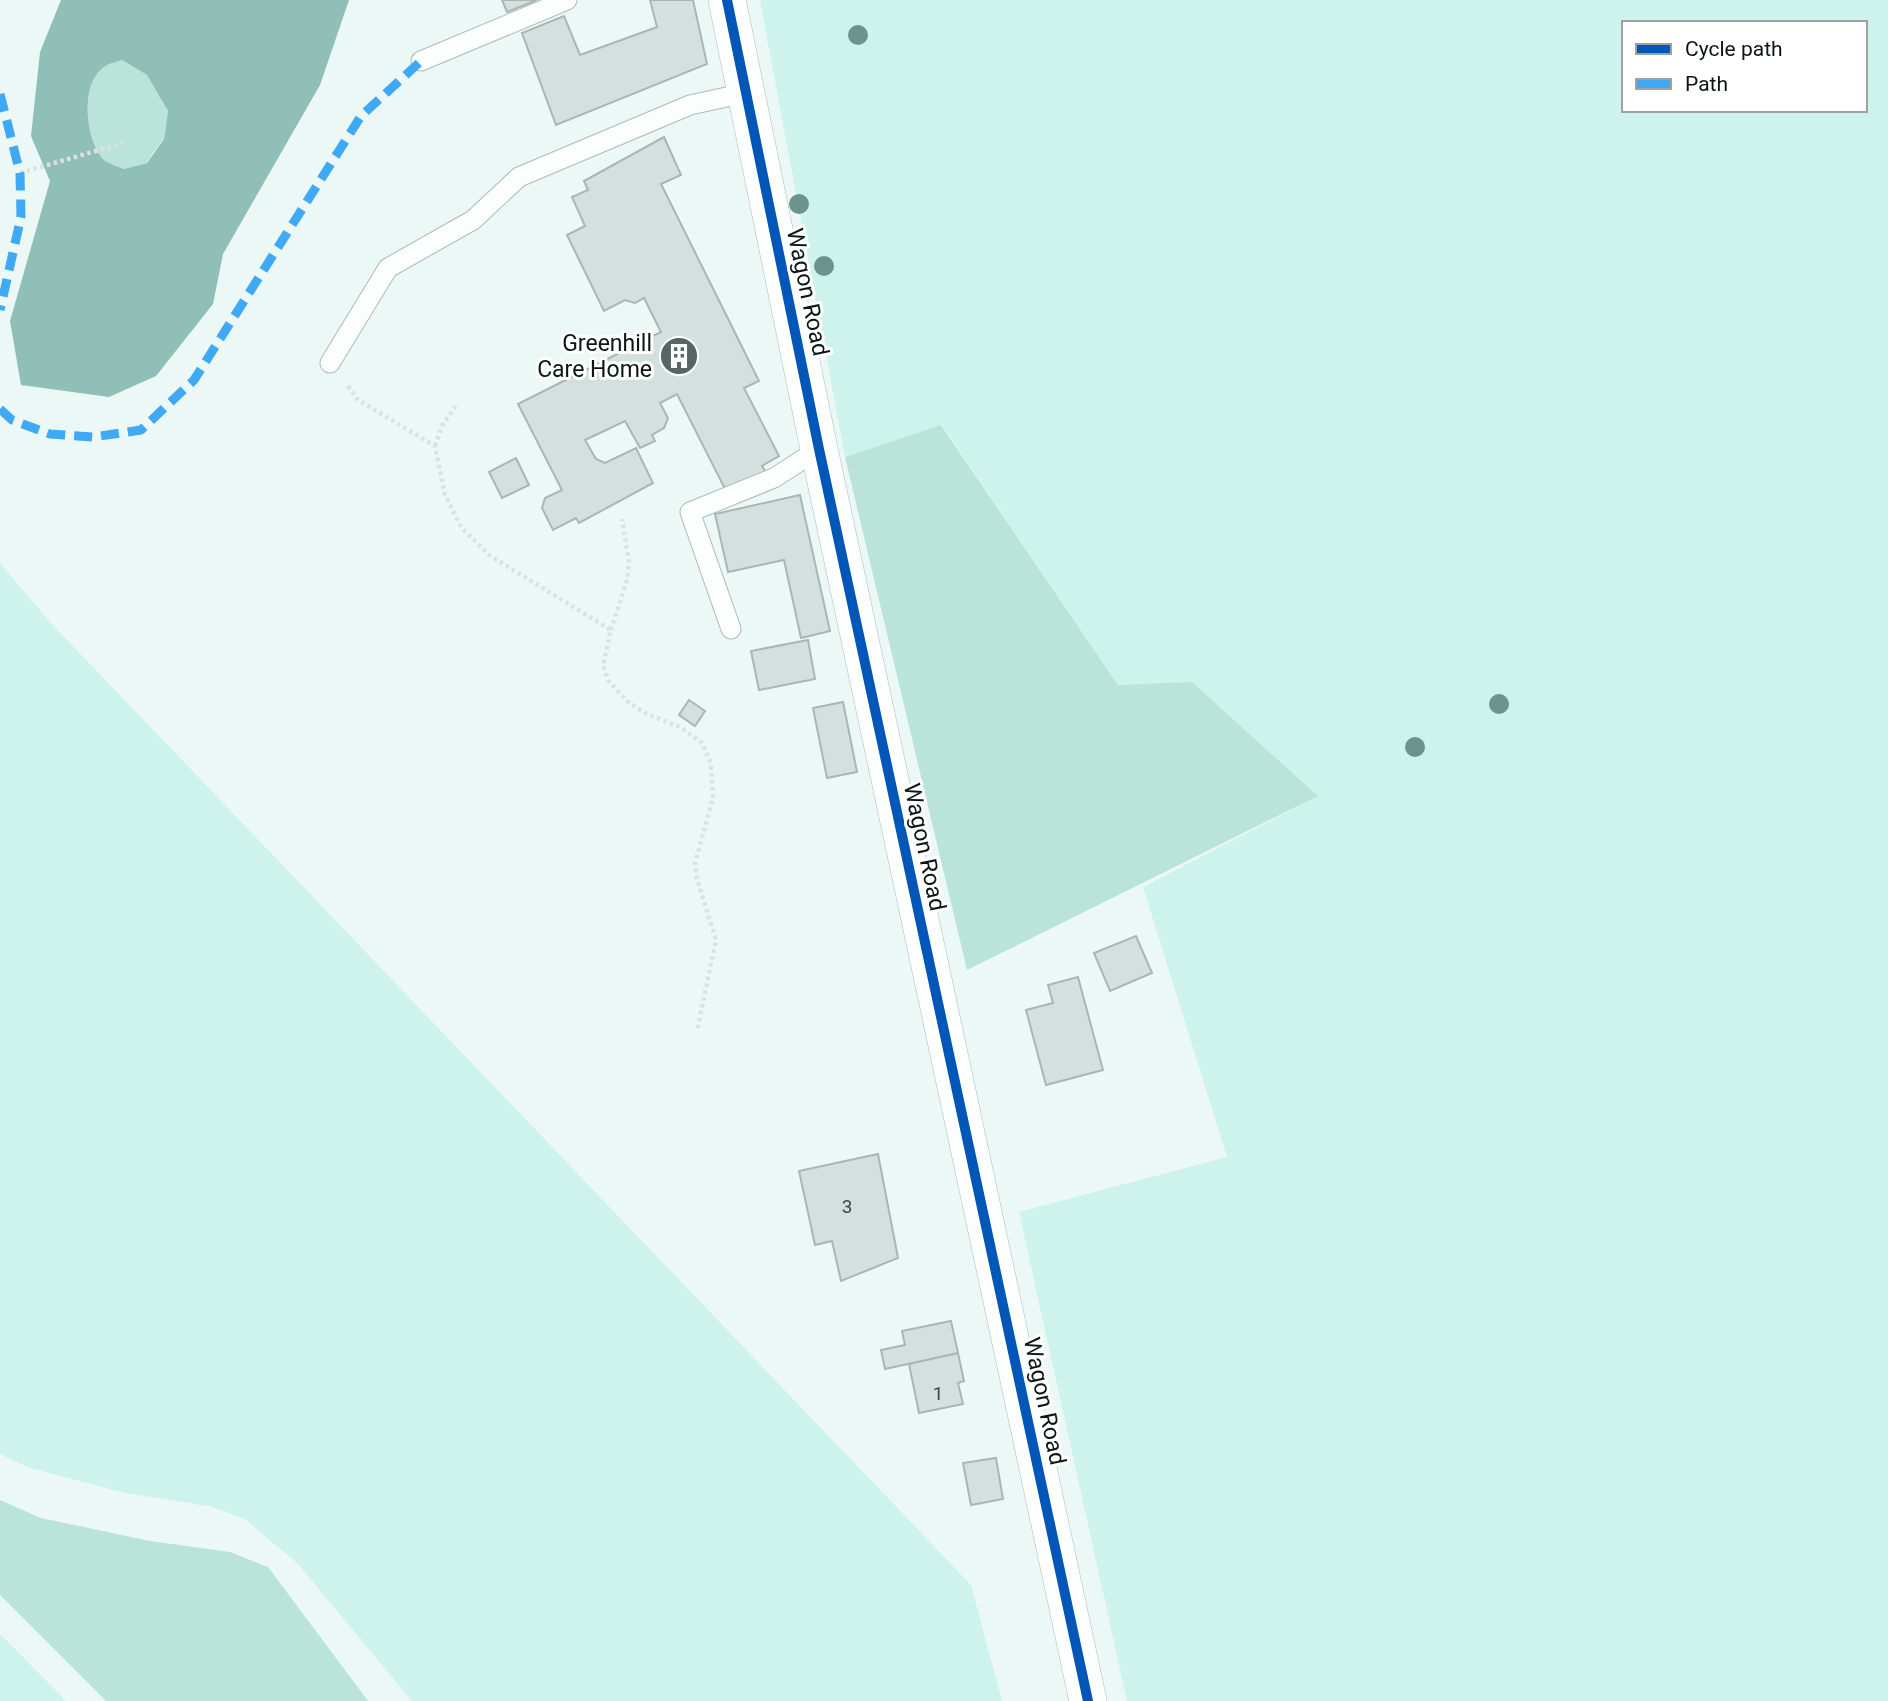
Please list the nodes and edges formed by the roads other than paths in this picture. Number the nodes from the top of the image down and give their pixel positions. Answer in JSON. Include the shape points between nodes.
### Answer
{"nodes":[{"id":1,"x":566,"y":0,"type":"edge"},
{"id":2,"x":727,"y":0,"type":"edge"},
{"id":3,"x":421,"y":61,"type":"dead end"},
{"id":4,"x":745,"y":93,"type":"junction"},
{"id":5,"x":330,"y":363,"type":"road end"},
{"id":6,"x":819,"y":449,"type":"junction"},
{"id":7,"x":732,"y":629,"type":"dead end"},
{"id":8,"x":1088,"y":1701,"type":"edge"}],
"edges":[{"from":1,"to":3,"type":"lane"},
{"from":2,"to":4,"type":"street","name":"Wagon Road"},
{"from":4,"to":5,"type":"lane","via":[[690,104],[519,177],[473,220],[388,268]]},
{"from":4,"to":6,"type":"street","name":"Wagon Road"},
{"from":6,"to":7,"type":"lane","via":[[774,478],[690,512]]},
{"from":6,"to":8,"type":"street","name":"Wagon Road"}]}
